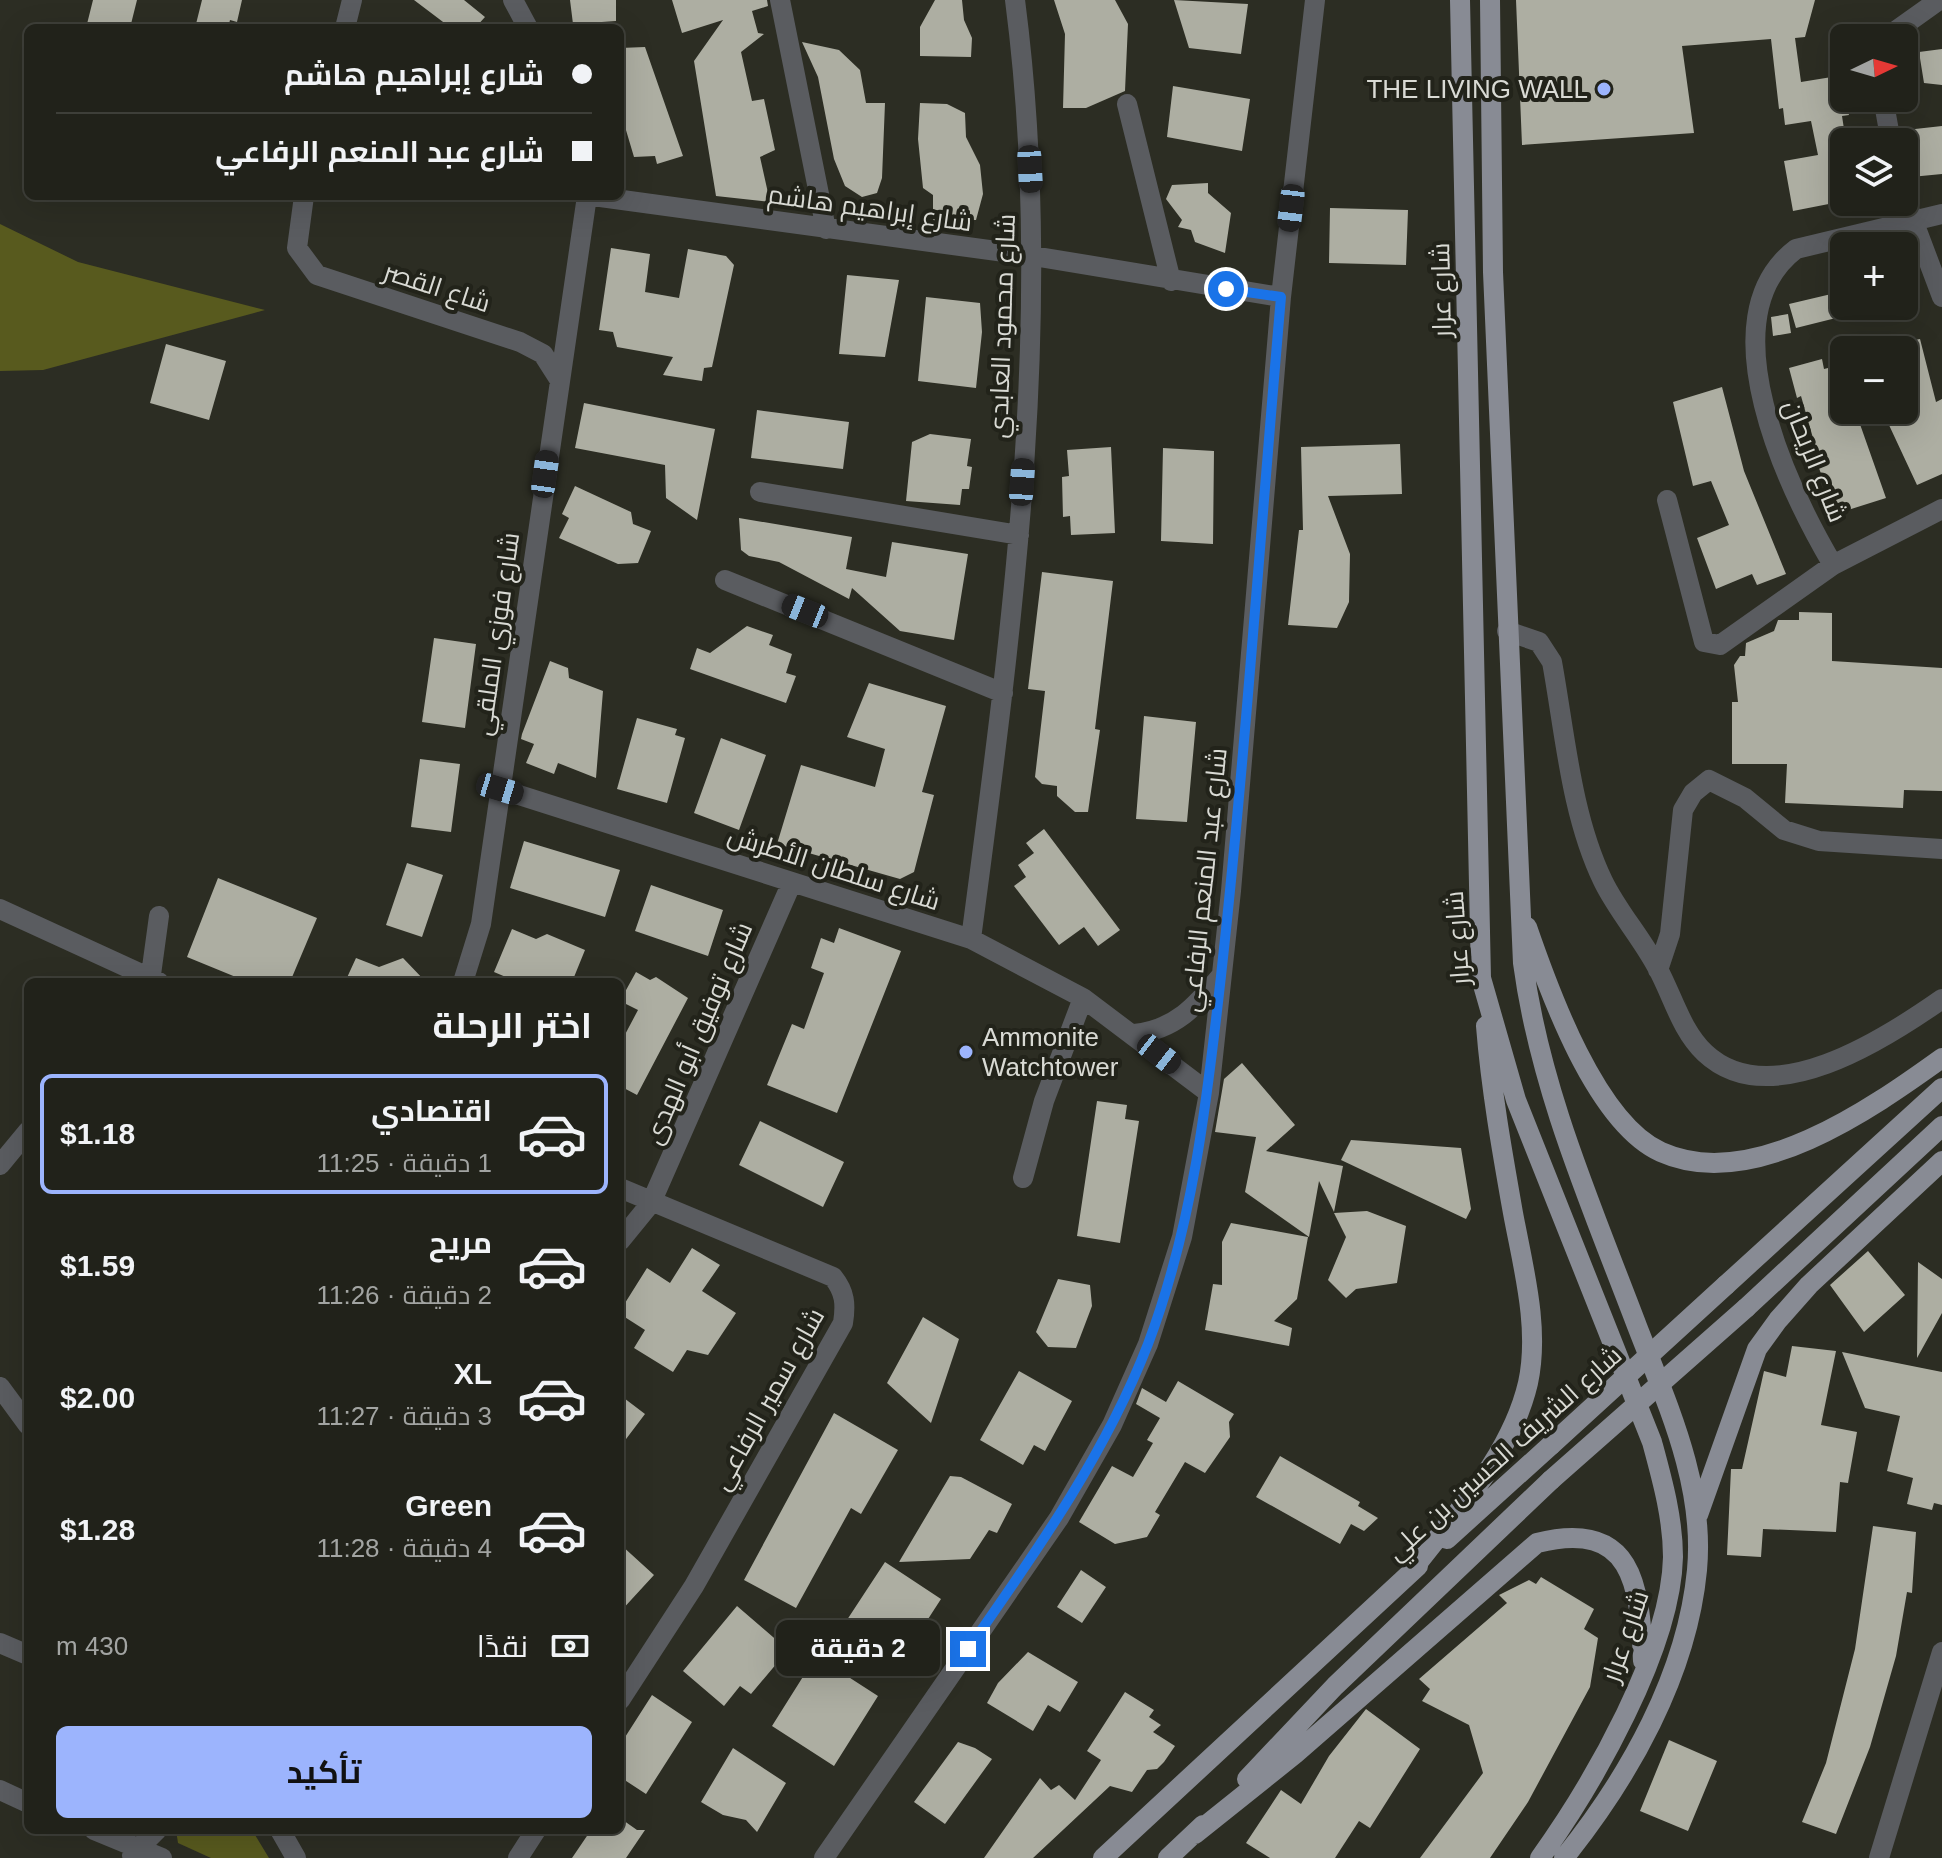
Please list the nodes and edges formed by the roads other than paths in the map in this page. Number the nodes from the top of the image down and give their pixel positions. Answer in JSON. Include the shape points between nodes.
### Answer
{"nodes":[{"id":1,"x":352,"y":0,"type":"edge"},
{"id":2,"x":513,"y":0,"type":"edge"},
{"id":3,"x":780,"y":0,"type":"edge"},
{"id":4,"x":1015,"y":0,"type":"edge"},
{"id":5,"x":1315,"y":0,"type":"edge"},
{"id":6,"x":1460,"y":0,"type":"edge"},
{"id":7,"x":1490,"y":0,"type":"edge"},
{"id":8,"x":1939,"y":0,"type":"edge"},
{"id":9,"x":346,"y":24,"type":"edge"},
{"id":10,"x":526,"y":24,"type":"edge"},
{"id":11,"x":1908,"y":24,"type":"edge"},
{"id":12,"x":1127,"y":104,"type":"dead end"},
{"id":13,"x":303,"y":200,"type":"edge"},
{"id":14,"x":589,"y":200,"type":"edge"},
{"id":15,"x":619,"y":200,"type":"edge"},
{"id":16,"x":1942,"y":214,"type":"edge"},
{"id":17,"x":1911,"y":216,"type":"edge"},
{"id":18,"x":1912,"y":220,"type":"junction"},
{"id":19,"x":826,"y":229,"type":"junction"},
{"id":20,"x":1033,"y":256,"type":"junction"},
{"id":21,"x":1171,"y":281,"type":"junction"},
{"id":22,"x":1281,"y":297,"type":"junction"},
{"id":23,"x":1942,"y":297,"type":"edge"},
{"id":24,"x":559,"y":379,"type":"junction"},
{"id":25,"x":760,"y":492,"type":"dead end"},
{"id":26,"x":1667,"y":500,"type":"dead end"},
{"id":27,"x":1942,"y":509,"type":"edge"},
{"id":28,"x":1019,"y":535,"type":"junction"},
{"id":29,"x":1833,"y":565,"type":"junction"},
{"id":30,"x":725,"y":580,"type":"dead end"},
{"id":31,"x":1507,"y":631,"type":"junction"},
{"id":32,"x":1003,"y":693,"type":"junction"},
{"id":33,"x":500,"y":789,"type":"junction"},
{"id":34,"x":1942,"y":849,"type":"edge"},
{"id":35,"x":792,"y":882,"type":"junction"},
{"id":36,"x":1519,"y":904,"type":"junction"},
{"id":37,"x":0,"y":909,"type":"edge"},
{"id":38,"x":159,"y":916,"type":"dead end"},
{"id":39,"x":971,"y":939,"type":"junction"},
{"id":40,"x":1658,"y":970,"type":"junction"},
{"id":41,"x":1221,"y":976,"type":"junction"},
{"id":42,"x":148,"y":978,"type":"edge"},
{"id":43,"x":154,"y":978,"type":"edge"},
{"id":44,"x":464,"y":978,"type":"edge"},
{"id":45,"x":1481,"y":978,"type":"junction"},
{"id":46,"x":1083,"y":998,"type":"junction"},
{"id":47,"x":1942,"y":999,"type":"edge"},
{"id":48,"x":1134,"y":1034,"type":"junction"},
{"id":49,"x":1942,"y":1058,"type":"edge"},
{"id":50,"x":1942,"y":1088,"type":"edge"},
{"id":51,"x":1209,"y":1093,"type":"junction"},
{"id":52,"x":1942,"y":1126,"type":"edge"},
{"id":53,"x":24,"y":1136,"type":"edge"},
{"id":54,"x":1942,"y":1161,"type":"edge"},
{"id":55,"x":0,"y":1165,"type":"edge"},
{"id":56,"x":1023,"y":1178,"type":"dead end"},
{"id":57,"x":624,"y":1190,"type":"edge"},
{"id":58,"x":651,"y":1203,"type":"junction"},
{"id":59,"x":624,"y":1236,"type":"edge"},
{"id":60,"x":0,"y":1387,"type":"edge"},
{"id":61,"x":24,"y":1420,"type":"edge"},
{"id":62,"x":1697,"y":1519,"type":"junction"},
{"id":63,"x":1410,"y":1573,"type":"junction"},
{"id":64,"x":0,"y":1643,"type":"edge"},
{"id":65,"x":1942,"y":1652,"type":"edge"},
{"id":66,"x":24,"y":1653,"type":"edge"},
{"id":67,"x":1644,"y":1671,"type":"junction"},
{"id":68,"x":624,"y":1694,"type":"edge"},
{"id":69,"x":0,"y":1790,"type":"edge"},
{"id":70,"x":24,"y":1801,"type":"edge"},
{"id":71,"x":101,"y":1834,"type":"edge"},
{"id":72,"x":153,"y":1834,"type":"edge"},
{"id":73,"x":282,"y":1834,"type":"edge"},
{"id":74,"x":533,"y":1834,"type":"edge"},
{"id":75,"x":1195,"y":1834,"type":"junction"},
{"id":76,"x":134,"y":1853,"type":"edge"},
{"id":77,"x":162,"y":1858,"type":"edge"},
{"id":78,"x":296,"y":1858,"type":"edge"},
{"id":79,"x":518,"y":1858,"type":"edge"},
{"id":80,"x":824,"y":1858,"type":"edge"},
{"id":81,"x":1103,"y":1858,"type":"edge"},
{"id":82,"x":1168,"y":1858,"type":"edge"},
{"id":83,"x":1540,"y":1858,"type":"edge"},
{"id":84,"x":1564,"y":1858,"type":"edge"},
{"id":85,"x":1879,"y":1858,"type":"edge"}],
"edges":[{"from":1,"to":9,"type":"street"},
{"from":2,"to":10,"type":"street"},
{"from":3,"to":19,"type":"street"},
{"from":4,"to":20,"type":"street","name":"شارع محمود العابدي","via":[[1026,82]]},
{"from":5,"to":22,"type":"street","name":"شارع عبد المنعم الرفاعي"},
{"from":6,"to":45,"type":"main road","name":"شارع عرار"},
{"from":7,"to":31,"type":"main road","name":"شارع عرار","via":[[1493,272]]},
{"from":8,"to":11,"type":"street"},
{"from":12,"to":21,"type":"street"},
{"from":13,"to":24,"type":"street","name":"شاع القصر","via":[[297,248],[317,275],[520,342],[543,354]]},
{"from":14,"to":24,"type":"street","name":"شارع فوزي الملقي"},
{"from":15,"to":19,"type":"street","name":"شارع إبراهيم هاشم"},
{"from":16,"to":18,"type":"street","name":"شارع الريحان"},
{"from":17,"to":18,"type":"street"},
{"from":18,"to":23,"type":"street"},
{"from":18,"to":29,"type":"street","name":"شارع الريحان","via":[[1796,249],[1777,263],[1761,299],[1757,358],[1768,425],[1803,514]]},
{"from":19,"to":20,"type":"street","name":"شارع إبراهيم هاشم"},
{"from":20,"to":21,"type":"street","name":"شارع إبراهيم هاشم"},
{"from":20,"to":28,"type":"street","name":"شارع محمود العابدي"},
{"from":21,"to":22,"type":"street","name":"شارع إبراهيم هاشم"},
{"from":22,"to":41,"type":"street","name":"شارع عبد المنعم الرفاعي"},
{"from":24,"to":33,"type":"street","name":"شارع فوزي الملقي"},
{"from":25,"to":28,"type":"street"},
{"from":26,"to":29,"type":"street","via":[[1700,629],[1710,646],[1728,640]]},
{"from":27,"to":29,"type":"street"},
{"from":28,"to":32,"type":"street","name":"شارع محمود العابدي"},
{"from":30,"to":32,"type":"street"},
{"from":31,"to":36,"type":"main road","name":"شارع عرار"},
{"from":31,"to":40,"type":"street","via":[[1539,642],[1552,662],[1585,832],[1603,881]]},
{"from":32,"to":39,"type":"street","name":"شارع محمود العابدي"},
{"from":33,"to":35,"type":"street","name":"شارع سلطان الأطرش"},
{"from":33,"to":44,"type":"street","name":"شارع فوزي الملقي","via":[[481,924]]},
{"from":34,"to":40,"type":"street","via":[[1819,841],[1784,830],[1745,798],[1709,780],[1683,810],[1670,934]]},
{"from":35,"to":39,"type":"street","name":"شارع سلطان الأطرش"},
{"from":35,"to":58,"type":"street","name":"شارع توفيق أبو الهدى"},
{"from":36,"to":49,"type":"main road","via":[[1565,1031],[1605,1098],[1660,1152],[1709,1165],[1778,1152],[1905,1087]]},
{"from":36,"to":62,"type":"main road","name":"شارع عرار","via":[[1528,1001],[1554,1104],[1673,1418]]},
{"from":37,"to":42,"type":"street"},
{"from":38,"to":43,"type":"street"},
{"from":39,"to":46,"type":"street","name":"شارع سلطان الأطرش"},
{"from":40,"to":47,"type":"street","via":[[1675,1011],[1705,1053],[1732,1070],[1760,1078],[1835,1063],[1884,1040]]},
{"from":41,"to":48,"type":"street","via":[[1172,1025]]},
{"from":41,"to":51,"type":"street","name":"شارع عبد المنعم الرفاعي"},
{"from":45,"to":63,"type":"main road","via":[[1531,1360],[1517,1415],[1491,1467]]},
{"from":45,"to":67,"type":"main road","name":"شارع عرار","via":[[1516,1100],[1652,1442],[1666,1492],[1673,1557],[1666,1609]]},
{"from":46,"to":48,"type":"street","name":"شارع سلطان الأطرش"},
{"from":46,"to":56,"type":"street","via":[[1044,1101]]},
{"from":48,"to":51,"type":"street","name":"شارع سلطان الأطرش"},
{"from":50,"to":63,"type":"main road","name":"شارع الشريف الحسين بن علي","bridge":true},
{"from":51,"to":80,"type":"street","name":"شارع عبد المنعم الرفاعي","via":[[1182,1237],[1148,1344],[1112,1425],[1059,1518]]},
{"from":52,"to":75,"type":"main road","name":"شارع الشريف الحسين بن علي","bridge":true,"via":[[1551,1480],[1335,1686]]},
{"from":53,"to":55,"type":"street"},
{"from":54,"to":62,"type":"main road","via":[[1809,1285],[1764,1339]]},
{"from":57,"to":58,"type":"street","name":"شارع سمير الرفاعي"},
{"from":58,"to":59,"type":"street","name":"شارع توفيق أبو الهدى"},
{"from":58,"to":68,"type":"street","name":"شارع سمير الرفاعي","via":[[833,1277],[843,1289],[846,1308],[843,1323],[694,1586]]},
{"from":60,"to":61,"type":"street"},
{"from":62,"to":84,"type":"main road","name":"شارع عرار","via":[[1693,1599],[1671,1679],[1634,1755]]},
{"from":63,"to":81,"type":"main road","name":"شارع الشريف الحسين بن علي"},
{"from":64,"to":66,"type":"street"},
{"from":65,"to":85,"type":"street"},
{"from":67,"to":75,"type":"main road","via":[[1641,1618],[1630,1574],[1617,1554],[1599,1540],[1581,1536],[1537,1543]]},
{"from":67,"to":83,"type":"main road","name":"شارع عرار","via":[[1593,1773]]},
{"from":69,"to":70,"type":"street"},
{"from":71,"to":76,"type":"street"},
{"from":72,"to":76,"type":"street"},
{"from":73,"to":78,"type":"street"},
{"from":74,"to":79,"type":"street"},
{"from":75,"to":82,"type":"main road","name":"شارع الشريف الحسين بن علي"},
{"from":76,"to":77,"type":"street"}]}
